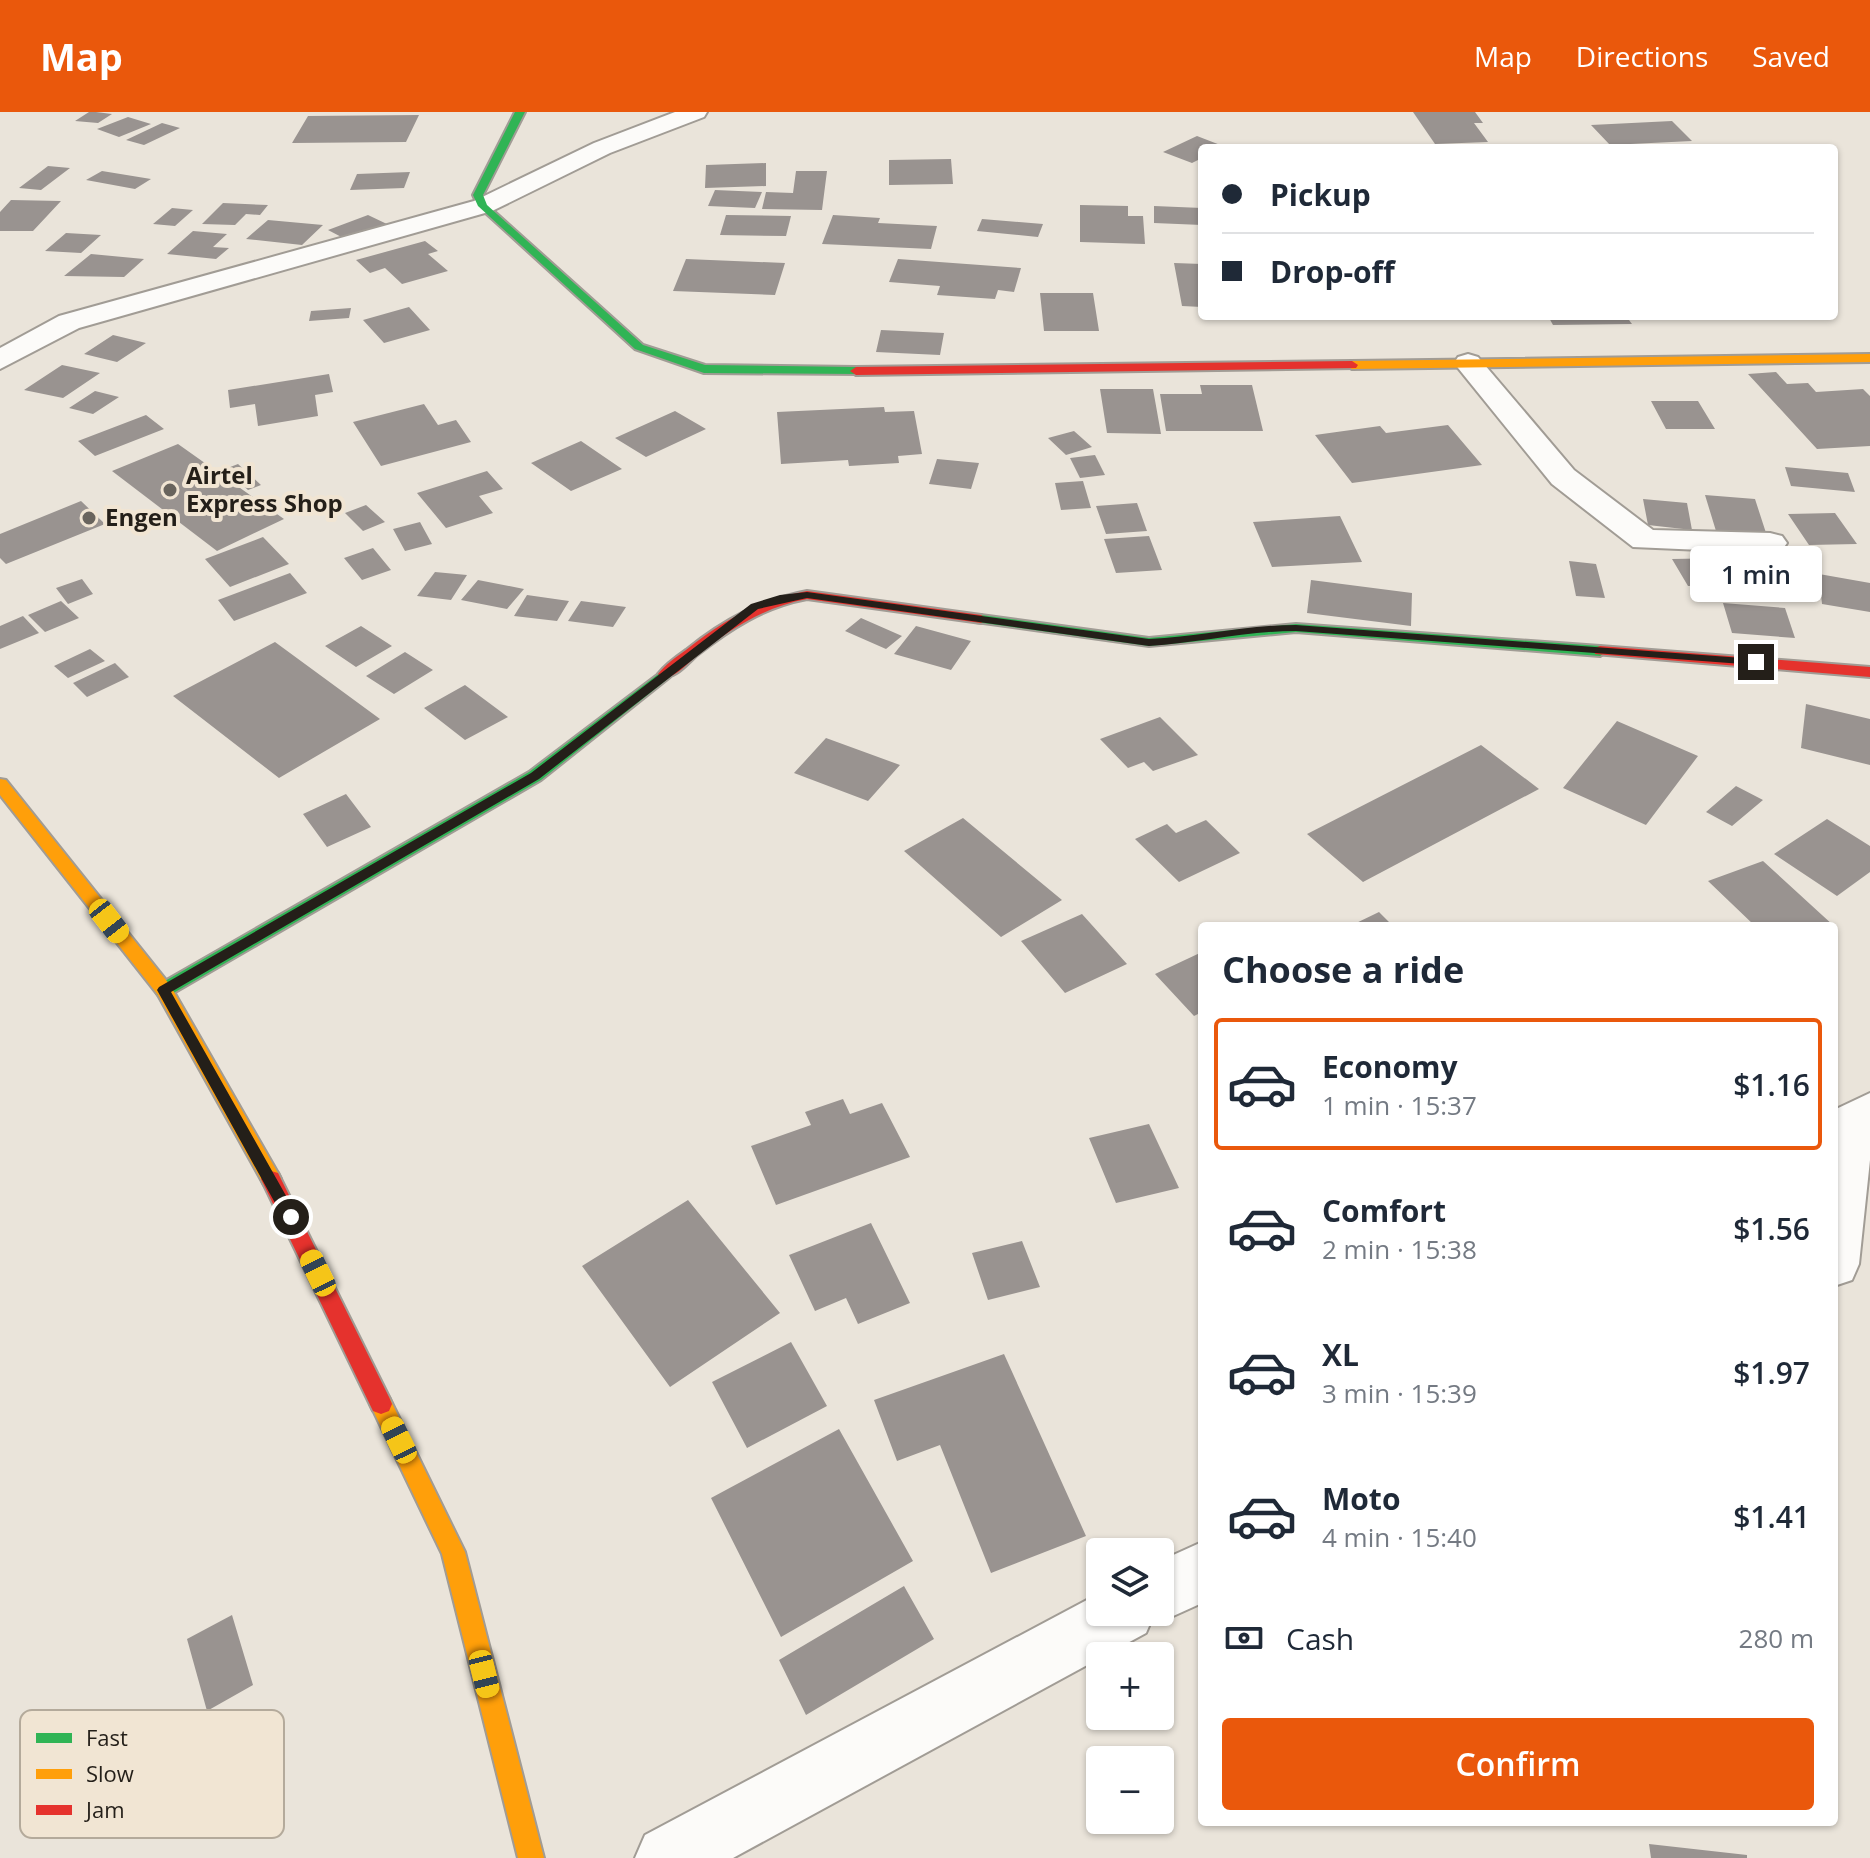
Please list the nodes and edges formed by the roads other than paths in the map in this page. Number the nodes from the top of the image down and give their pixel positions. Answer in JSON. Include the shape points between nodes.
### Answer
{"nodes":[{"id":1,"x":520,"y":112,"type":"edge"},
{"id":2,"x":696,"y":112,"type":"edge"},
{"id":3,"x":483,"y":206,"type":"junction"},
{"id":4,"x":1870,"y":358,"type":"edge"},
{"id":5,"x":0,"y":360,"type":"edge"},
{"id":6,"x":1468,"y":363,"type":"junction"},
{"id":7,"x":1770,"y":543,"type":"dead end"},
{"id":8,"x":1870,"y":672,"type":"edge"},
{"id":9,"x":0,"y":784,"type":"edge"},
{"id":10,"x":164,"y":990,"type":"junction"},
{"id":11,"x":1870,"y":1112,"type":"edge"},
{"id":12,"x":1838,"y":1229,"type":"edge"},
{"id":13,"x":1198,"y":1573,"type":"edge"},
{"id":14,"x":1174,"y":1586,"type":"edge"},
{"id":15,"x":1099,"y":1626,"type":"edge"},
{"id":16,"x":531,"y":1858,"type":"edge"},
{"id":17,"x":668,"y":1858,"type":"edge"}],
"edges":[{"from":1,"to":3,"type":"main road","via":[[478,195]]},
{"from":2,"to":3,"type":"street","via":[[602,148]]},
{"from":3,"to":5,"type":"street","via":[[69,322]]},
{"from":3,"to":6,"type":"main road","via":[[639,347],[704,369]]},
{"from":4,"to":6,"type":"main road"},
{"from":6,"to":7,"type":"street","via":[[1563,477],[1645,540]]},
{"from":8,"to":10,"type":"main road","via":[[1296,628],[1149,642],[835,598],[780,598],[735,619],[535,776]]},
{"from":9,"to":10,"type":"main road"},
{"from":10,"to":16,"type":"main road","via":[[277,1189],[453,1552]]},
{"from":11,"to":12,"type":"street","via":[[1850,1124]]},
{"from":13,"to":14,"type":"street"},
{"from":15,"to":17,"type":"street"}]}
